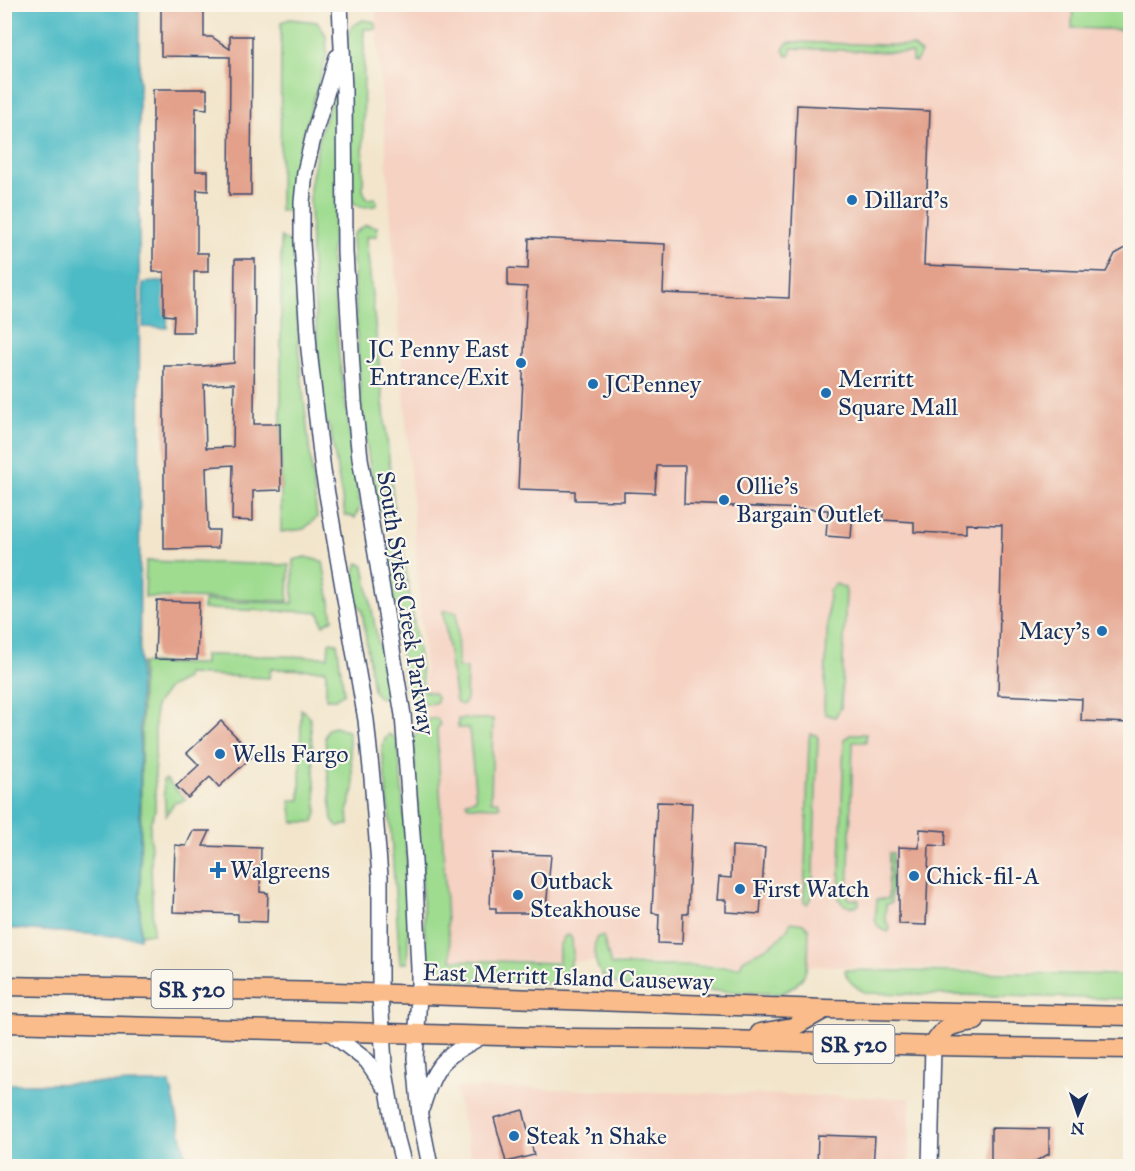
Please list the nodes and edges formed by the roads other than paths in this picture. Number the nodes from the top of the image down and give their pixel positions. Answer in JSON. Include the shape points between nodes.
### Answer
{"nodes":[{"id":1,"x":340,"y":4,"type":"edge"},
{"id":2,"x":340,"y":45,"type":"junction"},
{"id":3,"x":4,"y":986,"type":"edge"},
{"id":4,"x":380,"y":994,"type":"junction"},
{"id":5,"x":419,"y":996,"type":"junction"},
{"id":6,"x":825,"y":1009,"type":"junction"},
{"id":7,"x":1021,"y":1014,"type":"junction"},
{"id":8,"x":1131,"y":1016,"type":"edge"},
{"id":9,"x":4,"y":1023,"type":"edge"},
{"id":10,"x":328,"y":1031,"type":"junction"},
{"id":11,"x":382,"y":1032,"type":"junction"},
{"id":12,"x":417,"y":1033,"type":"junction"},
{"id":13,"x":484,"y":1035,"type":"junction"},
{"id":14,"x":691,"y":1039,"type":"junction"},
{"id":15,"x":933,"y":1046,"type":"junction"},
{"id":16,"x":1131,"y":1049,"type":"edge"},
{"id":17,"x":388,"y":1092,"type":"junction"},
{"id":18,"x":420,"y":1116,"type":"junction"},
{"id":19,"x":404,"y":1167,"type":"edge"},
{"id":20,"x":430,"y":1167,"type":"edge"},
{"id":21,"x":930,"y":1167,"type":"edge"}],
"edges":[{"from":1,"to":2,"type":"street","name":"South Sykes Creek Parkway"},
{"from":2,"to":4,"type":"street","name":"South Sykes Creek Parkway","via":[[305,172],[302,243],[323,471],[365,715],[372,778],[380,876]]},
{"from":2,"to":5,"type":"street","name":"South Sykes Creek Parkway","via":[[345,252],[354,402],[403,715]]},
{"from":3,"to":4,"type":"main road","name":"East Merritt Island Causeway","number":"SR 520"},
{"from":4,"to":5,"type":"main road","name":"East Merritt Island Causeway","number":"SR 520"},
{"from":4,"to":11,"type":"street","name":"South Sykes Creek Parkway"},
{"from":5,"to":6,"type":"main road","name":"East Merritt Island Causeway","number":"SR 520"},
{"from":5,"to":12,"type":"street","name":"South Sykes Creek Parkway"},
{"from":6,"to":7,"type":"main road","name":"East Merritt Island Causeway","number":"SR 520"},
{"from":6,"to":14,"type":"main road","via":[[793,1027],[772,1032]]},
{"from":7,"to":8,"type":"main road","name":"East Merritt Island Causeway","number":"SR 520"},
{"from":7,"to":15,"type":"main road","via":[[953,1024],[942,1031]]},
{"from":9,"to":10,"type":"main road","number":"SR 520"},
{"from":10,"to":11,"type":"main road","number":"SR 520"},
{"from":10,"to":17,"type":"street","via":[[367,1061]]},
{"from":11,"to":12,"type":"main road","number":"SR 520"},
{"from":11,"to":17,"type":"street","name":"South Sykes Creek Parkway"},
{"from":12,"to":13,"type":"main road","number":"SR 520"},
{"from":12,"to":18,"type":"street","name":"South Sykes Creek Parkway"},
{"from":13,"to":14,"type":"main road","number":"SR 520"},
{"from":13,"to":18,"type":"street","via":[[441,1062],[430,1082]]},
{"from":14,"to":15,"type":"main road","number":"SR 520"},
{"from":15,"to":16,"type":"main road","number":"SR 520"},
{"from":15,"to":21,"type":"street"},
{"from":17,"to":19,"type":"street","name":"South Sykes Creek Parkway"},
{"from":18,"to":20,"type":"street","name":"South Sykes Creek Parkway"}]}
